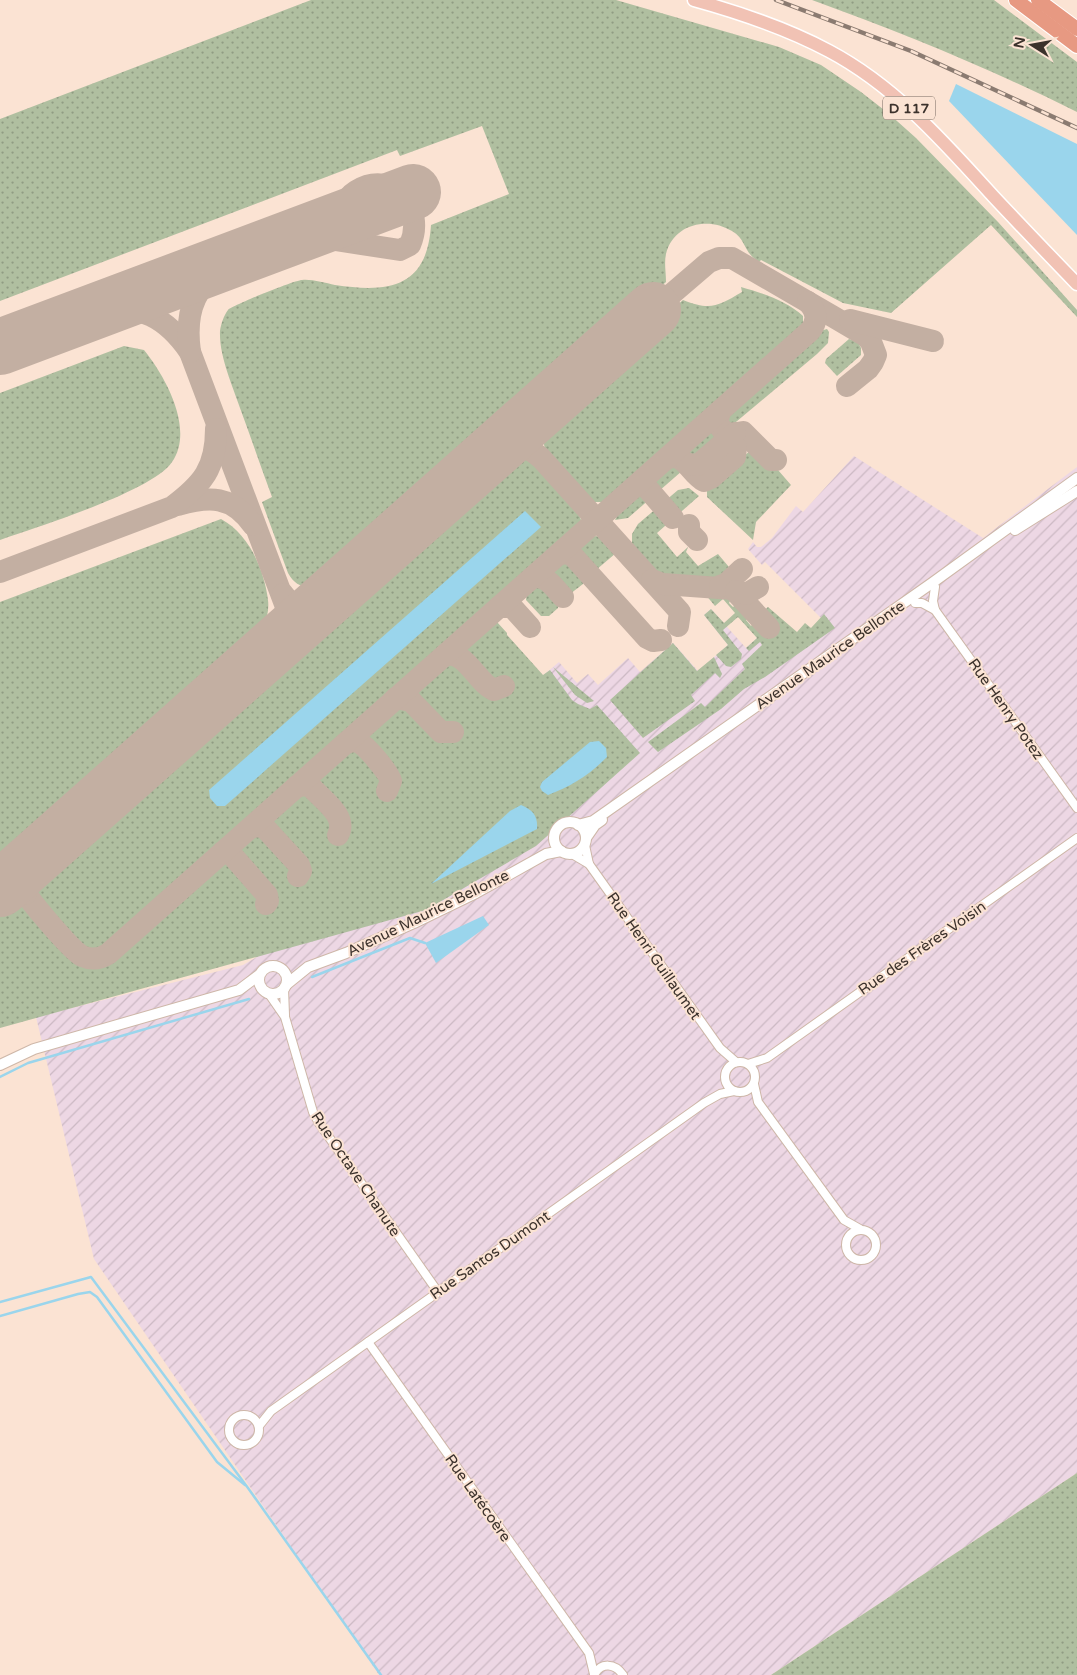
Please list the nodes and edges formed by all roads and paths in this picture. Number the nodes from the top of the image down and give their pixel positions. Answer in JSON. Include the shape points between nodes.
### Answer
{"nodes":[{"id":1,"x":694,"y":0,"type":"edge"},
{"id":2,"x":716,"y":0,"type":"edge"},
{"id":3,"x":1016,"y":0,"type":"edge"},
{"id":4,"x":1038,"y":0,"type":"edge"},
{"id":5,"x":1077,"y":29,"type":"edge"},
{"id":6,"x":1077,"y":46,"type":"edge"},
{"id":7,"x":1077,"y":273,"type":"edge"},
{"id":8,"x":1077,"y":284,"type":"edge"},
{"id":9,"x":1077,"y":478,"type":"edge"},
{"id":10,"x":1077,"y":491,"type":"edge"},
{"id":11,"x":936,"y":587,"type":"junction"},
{"id":12,"x":914,"y":603,"type":"junction"},
{"id":13,"x":935,"y":610,"type":"junction"},
{"id":14,"x":1077,"y":808,"type":"edge"},
{"id":15,"x":578,"y":825,"type":"junction"},
{"id":16,"x":1077,"y":838,"type":"edge"},
{"id":17,"x":555,"y":840,"type":"junction"},
{"id":18,"x":585,"y":842,"type":"junction"},
{"id":19,"x":566,"y":853,"type":"junction"},
{"id":20,"x":546,"y":854,"type":"junction"},
{"id":21,"x":589,"y":864,"type":"junction"},
{"id":22,"x":308,"y":967,"type":"junction"},
{"id":23,"x":282,"y":969,"type":"junction"},
{"id":24,"x":259,"y":975,"type":"junction"},
{"id":25,"x":286,"y":986,"type":"junction"},
{"id":26,"x":239,"y":990,"type":"junction"},
{"id":27,"x":266,"y":992,"type":"junction"},
{"id":28,"x":285,"y":1017,"type":"junction"},
{"id":29,"x":720,"y":1048,"type":"junction"},
{"id":30,"x":767,"y":1058,"type":"junction"},
{"id":31,"x":736,"y":1062,"type":"junction"},
{"id":32,"x":748,"y":1064,"type":"junction"},
{"id":33,"x":0,"y":1065,"type":"edge"},
{"id":34,"x":725,"y":1074,"type":"junction"},
{"id":35,"x":754,"y":1080,"type":"junction"},
{"id":36,"x":734,"y":1091,"type":"junction"},
{"id":37,"x":743,"y":1092,"type":"junction"},
{"id":38,"x":710,"y":1099,"type":"junction"},
{"id":39,"x":758,"y":1102,"type":"junction"},
{"id":40,"x":844,"y":1220,"type":"junction"},
{"id":41,"x":860,"y":1229,"type":"junction"},
{"id":42,"x":847,"y":1238,"type":"junction"},
{"id":43,"x":438,"y":1292,"type":"junction"},
{"id":44,"x":368,"y":1342,"type":"junction"},
{"id":45,"x":271,"y":1411,"type":"junction"},
{"id":46,"x":252,"y":1416,"type":"junction"},
{"id":47,"x":259,"y":1426,"type":"junction"},
{"id":48,"x":589,"y":1653,"type":"junction"},
{"id":49,"x":608,"y":1665,"type":"junction"},
{"id":50,"x":594,"y":1675,"type":"edge"},
{"id":51,"x":623,"y":1675,"type":"edge"}],
"edges":[{"from":1,"to":8,"type":"main road","number":"D 117","via":[[747,15],[798,35],[830,51],[889,90],[948,146]]},
{"from":2,"to":7,"type":"main road","number":"D 117","via":[[771,18],[820,40],[850,56],[902,93]]},
{"from":3,"to":6,"type":"highway"},
{"from":4,"to":5,"type":"highway"},
{"from":9,"to":15,"type":"street","name":"Avenue Maurice Bellonte","via":[[593,821]]},
{"from":10,"to":11,"type":"street","name":"Avenue Maurice Bellonte","via":[[1000,540]]},
{"from":11,"to":12,"type":"street","name":"Avenue Maurice Bellonte"},
{"from":11,"to":13,"type":"street"},
{"from":12,"to":13,"type":"street","via":[[922,603]]},
{"from":12,"to":18,"type":"street","name":"Avenue Maurice Bellonte","via":[[595,825]]},
{"from":13,"to":14,"type":"street","name":"Rue Henry Potez"},
{"from":15,"to":17,"type":"street","via":[[563,825],[556,831]]},
{"from":15,"to":18,"type":"street","via":[[584,830]]},
{"from":16,"to":30,"type":"street","name":"Rue des Frères Voisin"},
{"from":17,"to":19,"type":"street"},
{"from":17,"to":20,"type":"street","name":"Avenue Maurice Bellonte"},
{"from":18,"to":19,"type":"street","via":[[579,852]]},
{"from":18,"to":21,"type":"street","name":"Rue Henri Guillaumet"},
{"from":19,"to":20,"type":"street","name":"Avenue Maurice Bellonte"},
{"from":19,"to":21,"type":"street","name":"Rue Henri Guillaumet"},
{"from":20,"to":22,"type":"street","name":"Avenue Maurice Bellonte","via":[[414,923]]},
{"from":21,"to":29,"type":"street","name":"Rue Henri Guillaumet"},
{"from":22,"to":23,"type":"street","name":"Avenue Maurice Bellonte"},
{"from":22,"to":25,"type":"street","name":"Avenue Maurice Bellonte"},
{"from":23,"to":24,"type":"street","via":[[271,966]]},
{"from":23,"to":25,"type":"street","via":[[287,976]]},
{"from":24,"to":26,"type":"street"},
{"from":24,"to":27,"type":"street","via":[[259,984]]},
{"from":25,"to":27,"type":"street","via":[[277,994]]},
{"from":25,"to":28,"type":"street","name":"Rue Octave Chanute"},
{"from":26,"to":27,"type":"street"},
{"from":26,"to":33,"type":"street","via":[[34,1049]]},
{"from":27,"to":28,"type":"street","name":"Rue Octave Chanute"},
{"from":28,"to":43,"type":"street","name":"Rue Octave Chanute","via":[[319,1123]]},
{"from":29,"to":31,"type":"street","name":"Rue Henri Guillaumet"},
{"from":29,"to":34,"type":"street","name":"Rue Henri Guillaumet"},
{"from":30,"to":32,"type":"street","name":"Rue des Frères Voisin"},
{"from":30,"to":35,"type":"street","name":"Rue des Frères Voisin"},
{"from":31,"to":32,"type":"street"},
{"from":31,"to":34,"type":"street"},
{"from":32,"to":35,"type":"street"},
{"from":34,"to":36,"type":"street","via":[[727,1086]]},
{"from":34,"to":38,"type":"street","name":"Rue Santos Dumont"},
{"from":35,"to":37,"type":"street"},
{"from":35,"to":39,"type":"street"},
{"from":36,"to":37,"type":"street"},
{"from":36,"to":38,"type":"street","name":"Rue Santos Dumont"},
{"from":37,"to":39,"type":"street"},
{"from":38,"to":43,"type":"street","name":"Rue Santos Dumont"},
{"from":39,"to":40,"type":"street"},
{"from":40,"to":41,"type":"street"},
{"from":40,"to":42,"type":"street"},
{"from":41,"to":42,"type":"street"},
{"from":41,"to":42,"type":"street","via":[[872,1234],[876,1242],[874,1252],[868,1258],[859,1260],[850,1255],[846,1247]]},
{"from":43,"to":44,"type":"street","name":"Rue Santos Dumont"},
{"from":44,"to":45,"type":"street","name":"Rue Santos Dumont"},
{"from":44,"to":48,"type":"street","name":"Rue Latécoère"},
{"from":45,"to":46,"type":"street"},
{"from":45,"to":47,"type":"street"},
{"from":46,"to":47,"type":"street"},
{"from":46,"to":47,"type":"street","via":[[240,1415],[232,1420],[229,1431],[233,1440],[243,1445],[251,1443],[258,1437]]},
{"from":48,"to":49,"type":"street"},
{"from":48,"to":50,"type":"street"},
{"from":49,"to":50,"type":"street"},
{"from":49,"to":51,"type":"street","via":[[616,1667]]}]}
